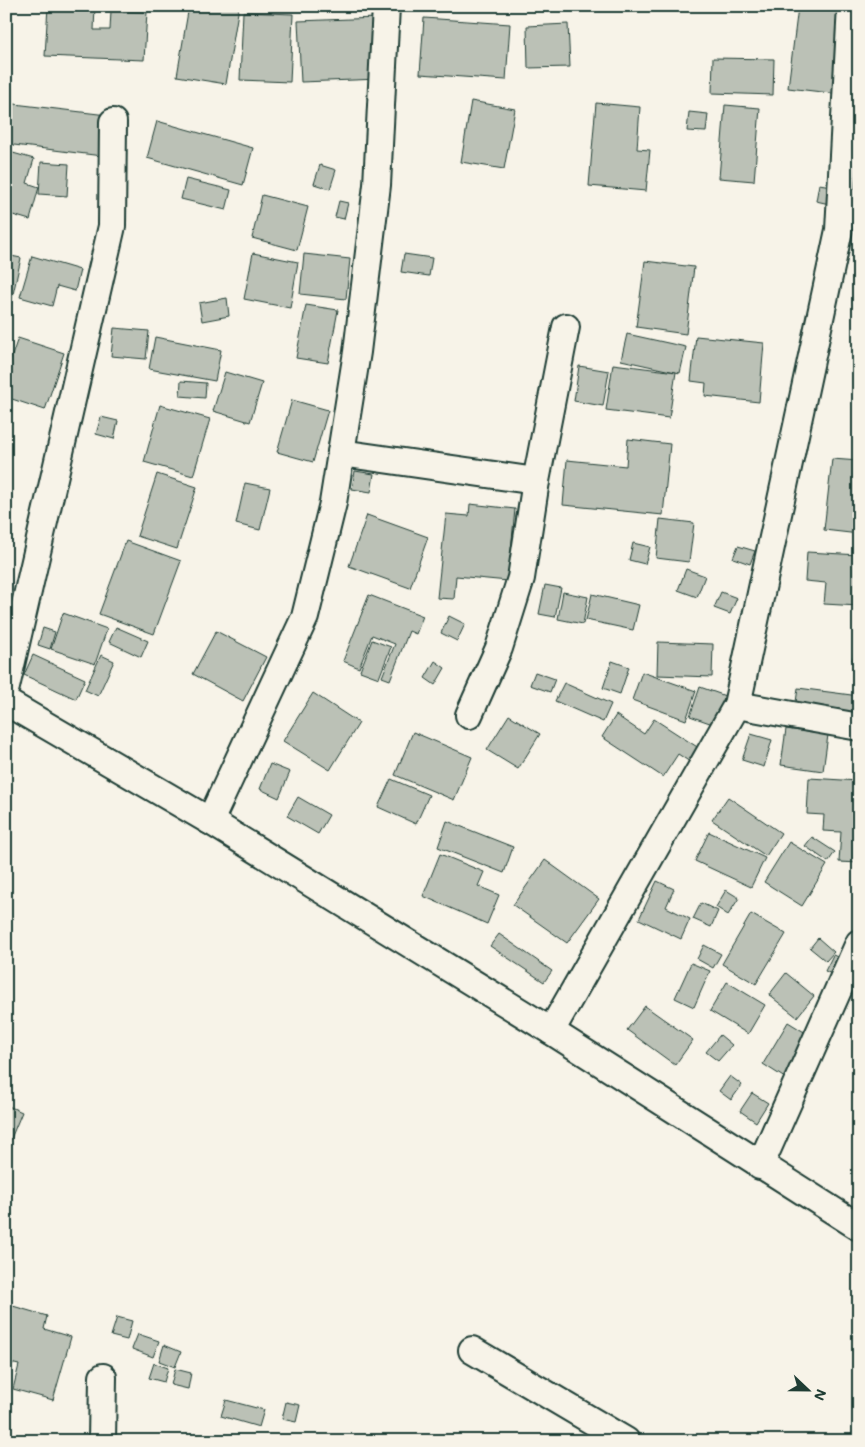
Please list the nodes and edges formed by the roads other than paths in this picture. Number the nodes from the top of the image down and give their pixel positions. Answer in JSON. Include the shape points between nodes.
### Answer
{"nodes":[{"id":1,"x":386,"y":6,"type":"edge"},
{"id":2,"x":851,"y":6,"type":"edge"},
{"id":3,"x":113,"y":122,"type":"dead end"},
{"id":4,"x":566,"y":327,"type":"dead end"},
{"id":5,"x":341,"y":453,"type":"junction"},
{"id":6,"x":536,"y":480,"type":"junction"},
{"id":7,"x":6,"y":687,"type":"edge"},
{"id":8,"x":6,"y":702,"type":"edge"},
{"id":9,"x":736,"y":705,"type":"junction"},
{"id":10,"x":469,"y":715,"type":"dead end"},
{"id":11,"x":859,"y":727,"type":"edge"},
{"id":12,"x":210,"y":820,"type":"junction"},
{"id":13,"x":859,"y":943,"type":"edge"},
{"id":14,"x":551,"y":1031,"type":"junction"},
{"id":15,"x":760,"y":1166,"type":"junction"},
{"id":16,"x":859,"y":1227,"type":"edge"},
{"id":17,"x":472,"y":1350,"type":"dead end"},
{"id":18,"x":103,"y":1376,"type":"dead end"},
{"id":19,"x":102,"y":1441,"type":"edge"},
{"id":20,"x":626,"y":1441,"type":"edge"}],
"edges":[{"from":1,"to":5,"type":"street","via":[[377,185]]},
{"from":2,"to":9,"type":"street","via":[[840,230]]},
{"from":3,"to":7,"type":"street","via":[[112,226]]},
{"from":4,"to":6,"type":"street"},
{"from":5,"to":6,"type":"street"},
{"from":5,"to":12,"type":"street","via":[[333,503],[305,618]]},
{"from":6,"to":10,"type":"street","via":[[521,578],[513,607],[499,648]]},
{"from":8,"to":12,"type":"street"},
{"from":9,"to":11,"type":"street"},
{"from":9,"to":14,"type":"street"},
{"from":12,"to":14,"type":"street"},
{"from":13,"to":15,"type":"street"},
{"from":14,"to":15,"type":"street"},
{"from":15,"to":16,"type":"street"},
{"from":17,"to":20,"type":"street"},
{"from":18,"to":19,"type":"street"}]}
